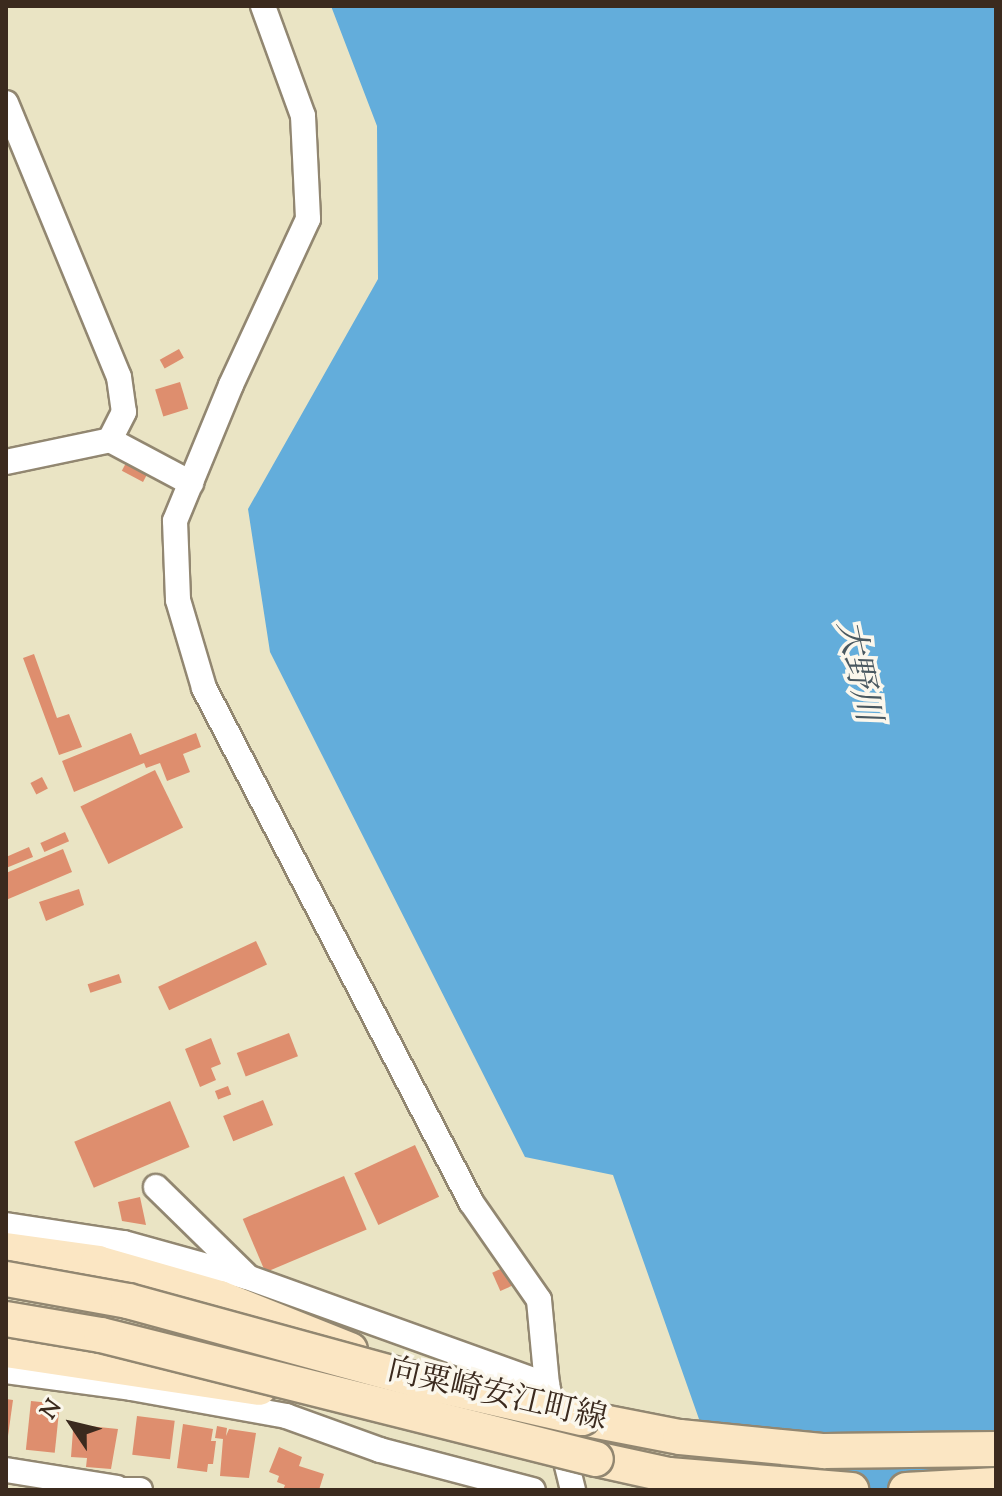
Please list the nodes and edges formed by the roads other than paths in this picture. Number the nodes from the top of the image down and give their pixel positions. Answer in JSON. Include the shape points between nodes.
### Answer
{"nodes":[{"id":1,"x":263,"y":6,"type":"edge"},
{"id":2,"x":6,"y":103,"type":"edge"},
{"id":3,"x":110,"y":440,"type":"junction"},
{"id":4,"x":6,"y":462,"type":"edge"},
{"id":5,"x":191,"y":483,"type":"junction"},
{"id":6,"x":156,"y":1187,"type":"dead end"},
{"id":7,"x":6,"y":1225,"type":"edge"},
{"id":8,"x":6,"y":1250,"type":"edge"},
{"id":9,"x":247,"y":1277,"type":"junction"},
{"id":10,"x":6,"y":1279,"type":"edge"},
{"id":11,"x":6,"y":1319,"type":"edge"},
{"id":12,"x":6,"y":1350,"type":"edge"},
{"id":13,"x":6,"y":1371,"type":"edge"},
{"id":14,"x":432,"y":1384,"type":"junction"},
{"id":15,"x":547,"y":1385,"type":"junction"},
{"id":16,"x":390,"y":1407,"type":"junction"},
{"id":17,"x":996,"y":1449,"type":"edge"},
{"id":18,"x":6,"y":1470,"type":"edge"},
{"id":19,"x":996,"y":1485,"type":"edge"},
{"id":20,"x":124,"y":1489,"type":"edge"},
{"id":21,"x":533,"y":1490,"type":"edge"},
{"id":22,"x":573,"y":1490,"type":"edge"},
{"id":23,"x":851,"y":1490,"type":"edge"},
{"id":24,"x":906,"y":1490,"type":"edge"}],
"edges":[{"from":1,"to":5,"type":"street","via":[[303,116],[308,219]]},
{"from":2,"to":3,"type":"street","via":[[119,377],[124,412]]},
{"from":3,"to":4,"type":"street"},
{"from":3,"to":5,"type":"street"},
{"from":5,"to":15,"type":"street","via":[[175,521],[178,600],[204,688],[471,1202],[539,1300]]},
{"from":6,"to":9,"type":"street"},
{"from":7,"to":9,"type":"street","via":[[124,1243]]},
{"from":8,"to":14,"type":"main road","bridge":true,"via":[[98,1263],[220,1298]]},
{"from":9,"to":15,"type":"street"},
{"from":10,"to":14,"type":"main road","name":"向粟崎安江町線","bridge":true,"via":[[128,1301]]},
{"from":11,"to":16,"type":"main road","name":"向粟崎安江町線","bridge":true,"via":[[101,1335]]},
{"from":12,"to":16,"type":"main road","bridge":true},
{"from":13,"to":21,"type":"street","via":[[286,1416],[380,1450]]},
{"from":14,"to":17,"type":"main road","name":"向粟崎安江町線","bridge":true,"via":[[680,1437],[824,1451]]},
{"from":15,"to":22,"type":"street"},
{"from":16,"to":23,"type":"main road","name":"向粟崎安江町線","bridge":true,"via":[[669,1475]]},
{"from":18,"to":20,"type":"street"},
{"from":19,"to":24,"type":"main road"}]}
